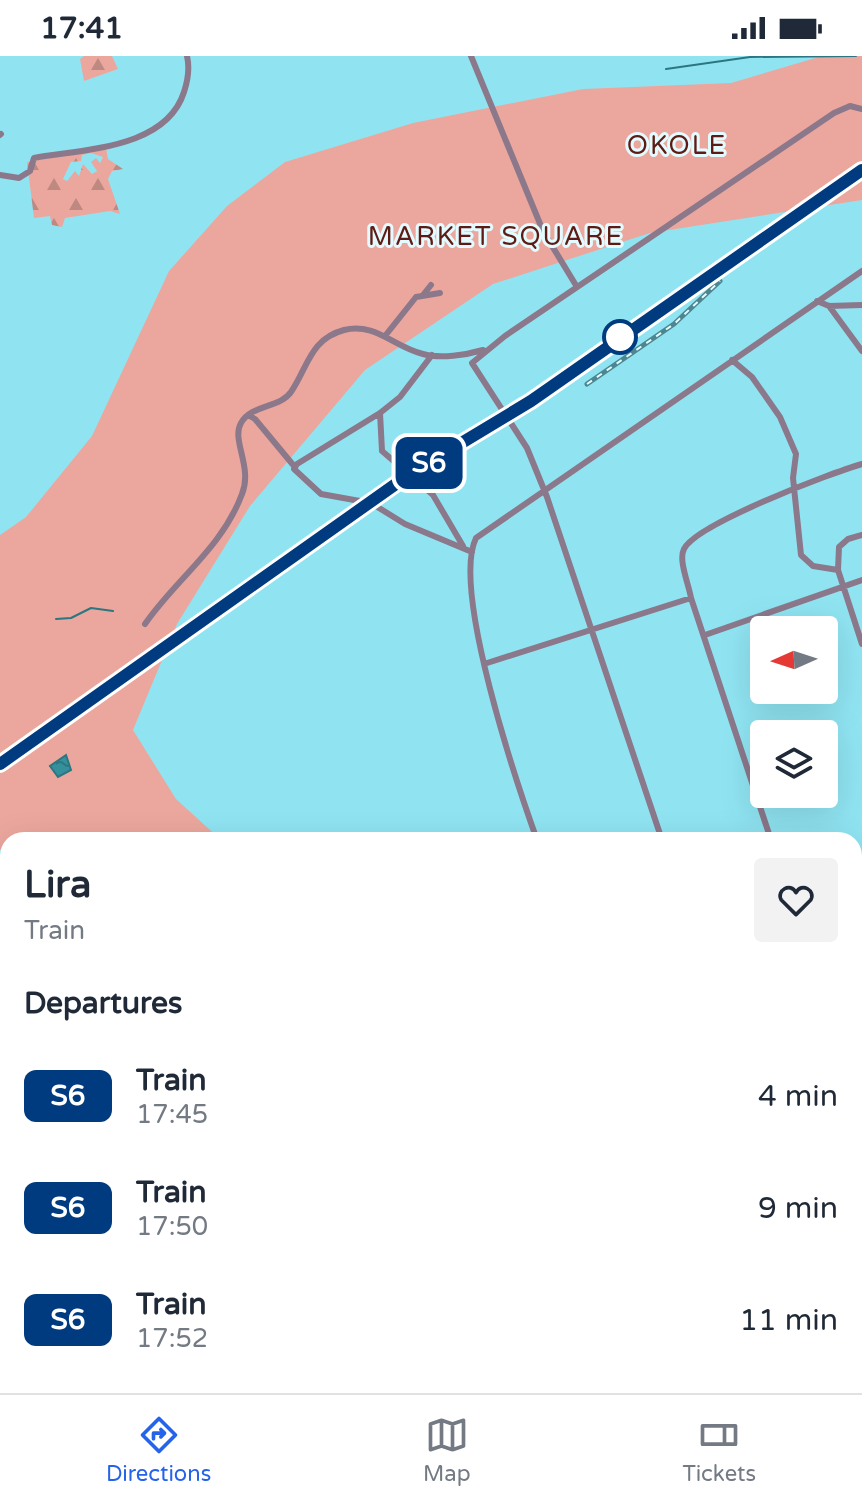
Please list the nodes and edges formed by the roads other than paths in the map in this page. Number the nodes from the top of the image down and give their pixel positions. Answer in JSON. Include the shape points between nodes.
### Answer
{"nodes":[{"id":1,"x":187,"y":56,"type":"edge"},
{"id":2,"x":471,"y":56,"type":"edge"},
{"id":3,"x":862,"y":109,"type":"edge"},
{"id":4,"x":0,"y":175,"type":"edge"},
{"id":5,"x":862,"y":271,"type":"edge"},
{"id":6,"x":431,"y":285,"type":"dead end"},
{"id":7,"x":577,"y":287,"type":"junction"},
{"id":8,"x":440,"y":293,"type":"dead end"},
{"id":9,"x":423,"y":295,"type":"junction"},
{"id":10,"x":817,"y":301,"type":"junction"},
{"id":11,"x":862,"y":305,"type":"edge"},
{"id":12,"x":829,"y":306,"type":"junction"},
{"id":13,"x":385,"y":336,"type":"junction"},
{"id":14,"x":486,"y":349,"type":"junction"},
{"id":15,"x":862,"y":351,"type":"edge"},
{"id":16,"x":432,"y":355,"type":"junction"},
{"id":17,"x":732,"y":360,"type":"junction"},
{"id":18,"x":380,"y":413,"type":"junction"},
{"id":19,"x":252,"y":417,"type":"junction"},
{"id":20,"x":862,"y":464,"type":"edge"},
{"id":21,"x":294,"y":466,"type":"junction"},
{"id":22,"x":795,"y":488,"type":"junction"},
{"id":23,"x":544,"y":490,"type":"junction"},
{"id":24,"x":862,"y":535,"type":"edge"},
{"id":25,"x":463,"y":547,"type":"junction"},
{"id":26,"x":472,"y":552,"type":"junction"},
{"id":27,"x":838,"y":570,"type":"junction"},
{"id":28,"x":862,"y":580,"type":"edge"},
{"id":29,"x":845,"y":588,"type":"junction"},
{"id":30,"x":691,"y":598,"type":"junction"},
{"id":31,"x":145,"y":624,"type":"dead end"},
{"id":32,"x":592,"y":631,"type":"junction"},
{"id":33,"x":705,"y":635,"type":"junction"},
{"id":34,"x":862,"y":644,"type":"edge"},
{"id":35,"x":484,"y":664,"type":"junction"},
{"id":36,"x":534,"y":832,"type":"edge"},
{"id":37,"x":659,"y":832,"type":"edge"},
{"id":38,"x":768,"y":832,"type":"edge"}],
"edges":[{"from":1,"to":4,"type":"street","via":[[180,107],[160,126],[121,144],[34,158],[30,171],[19,178]]},
{"from":2,"to":7,"type":"street","via":[[543,231]]},
{"from":3,"to":7,"type":"street","via":[[850,106],[834,113]]},
{"from":5,"to":10,"type":"street"},
{"from":6,"to":9,"type":"street"},
{"from":7,"to":14,"type":"street"},
{"from":8,"to":9,"type":"street"},
{"from":9,"to":13,"type":"street"},
{"from":10,"to":12,"type":"street"},
{"from":10,"to":17,"type":"street"},
{"from":11,"to":12,"type":"street"},
{"from":12,"to":15,"type":"street"},
{"from":13,"to":16,"type":"street"},
{"from":13,"to":19,"type":"street","via":[[364,328],[329,336],[305,360],[289,395],[257,409]]},
{"from":14,"to":16,"type":"street"},
{"from":14,"to":23,"type":"street","via":[[473,368],[527,448]]},
{"from":16,"to":18,"type":"street","via":[[400,397]]},
{"from":17,"to":22,"type":"street","via":[[748,372],[780,417],[796,454]]},
{"from":17,"to":23,"type":"street"},
{"from":18,"to":21,"type":"street"},
{"from":18,"to":25,"type":"street","via":[[382,451],[433,495]]},
{"from":19,"to":21,"type":"street"},
{"from":19,"to":31,"type":"street","via":[[238,431],[247,473],[242,497],[213,547]]},
{"from":20,"to":22,"type":"street"},
{"from":21,"to":25,"type":"street","via":[[321,494],[371,503],[405,524]]},
{"from":22,"to":27,"type":"street","via":[[801,555],[813,566]]},
{"from":22,"to":30,"type":"street","via":[[687,545],[682,554]]},
{"from":23,"to":26,"type":"street","via":[[480,534]]},
{"from":23,"to":32,"type":"street"},
{"from":24,"to":27,"type":"street","via":[[839,547]]},
{"from":25,"to":26,"type":"street"},
{"from":26,"to":35,"type":"street"},
{"from":27,"to":29,"type":"street"},
{"from":28,"to":29,"type":"street"},
{"from":29,"to":33,"type":"street"},
{"from":29,"to":34,"type":"street"},
{"from":30,"to":32,"type":"street"},
{"from":30,"to":33,"type":"street"},
{"from":32,"to":35,"type":"street"},
{"from":32,"to":37,"type":"street"},
{"from":33,"to":38,"type":"street"},
{"from":35,"to":36,"type":"street"}]}
